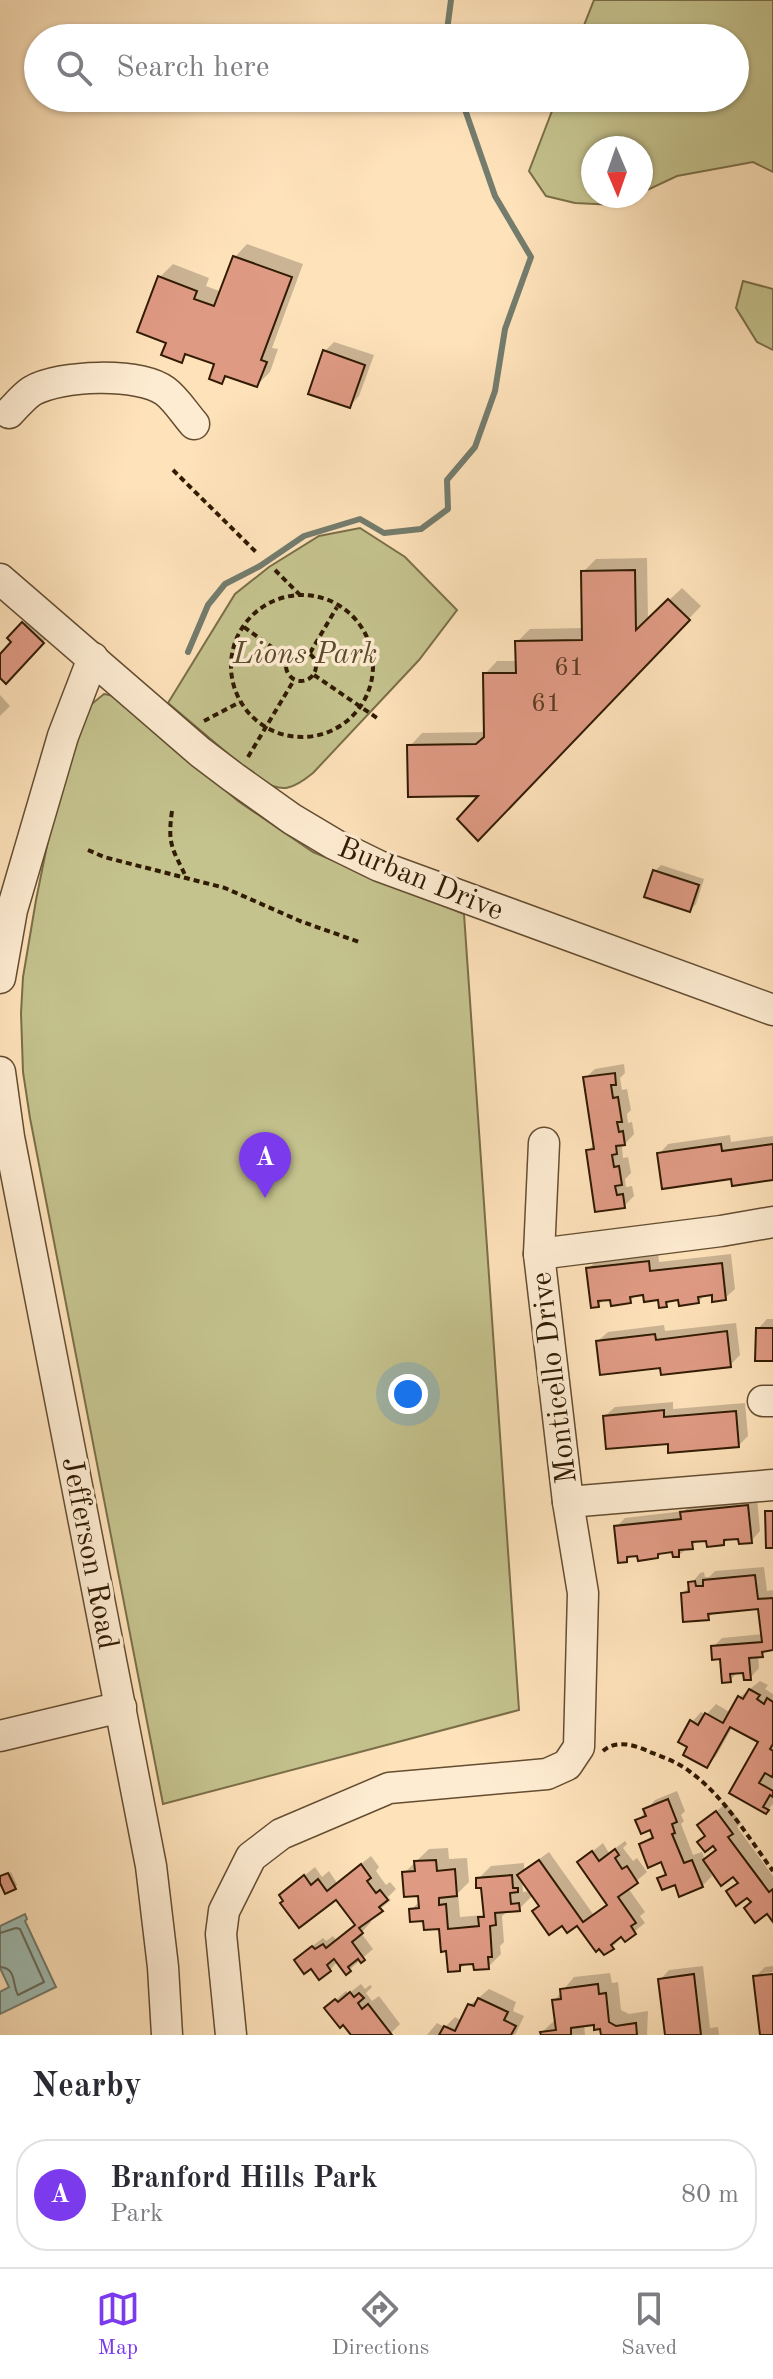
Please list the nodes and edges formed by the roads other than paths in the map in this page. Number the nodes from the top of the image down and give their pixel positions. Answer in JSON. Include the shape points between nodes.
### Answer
{"nodes":[{"id":1,"x":9,"y":413,"type":"dead end"},
{"id":2,"x":194,"y":424,"type":"dead end"},
{"id":3,"x":0,"y":579,"type":"edge"},
{"id":4,"x":93,"y":658,"type":"junction"},
{"id":5,"x":0,"y":978,"type":"edge"},
{"id":6,"x":773,"y":1010,"type":"edge"},
{"id":7,"x":0,"y":1072,"type":"edge"},
{"id":8,"x":544,"y":1143,"type":"dead end"},
{"id":9,"x":773,"y":1222,"type":"edge"},
{"id":10,"x":539,"y":1254,"type":"junction"},
{"id":11,"x":773,"y":1485,"type":"edge"},
{"id":12,"x":568,"y":1502,"type":"junction"},
{"id":13,"x":121,"y":1707,"type":"junction"},
{"id":14,"x":0,"y":1736,"type":"edge"},
{"id":15,"x":167,"y":2035,"type":"edge"},
{"id":16,"x":231,"y":2035,"type":"edge"}],
"edges":[{"from":1,"to":2,"type":"street","via":[[31,391],[71,379],[103,378],[164,390]]},
{"from":3,"to":4,"type":"street","name":"Burban Drive"},
{"from":4,"to":5,"type":"street","via":[[67,724],[20,882]]},
{"from":4,"to":6,"type":"street","name":"Burban Drive","via":[[233,777],[334,844],[379,866]]},
{"from":7,"to":13,"type":"street","name":"Jefferson Road"},
{"from":8,"to":10,"type":"street","name":"Monticello Drive"},
{"from":9,"to":10,"type":"street","name":"Monticello Drive"},
{"from":10,"to":12,"type":"street","name":"Monticello Drive"},
{"from":11,"to":12,"type":"street","name":"Monticello Drive"},
{"from":12,"to":16,"type":"street","name":"Monticello Drive","via":[[583,1593],[579,1747],[567,1765],[547,1774],[389,1788],[281,1834],[251,1857],[224,1911],[221,1934]]},
{"from":13,"to":14,"type":"street"},
{"from":13,"to":15,"type":"street","name":"Jefferson Road","via":[[151,1866]]}]}
